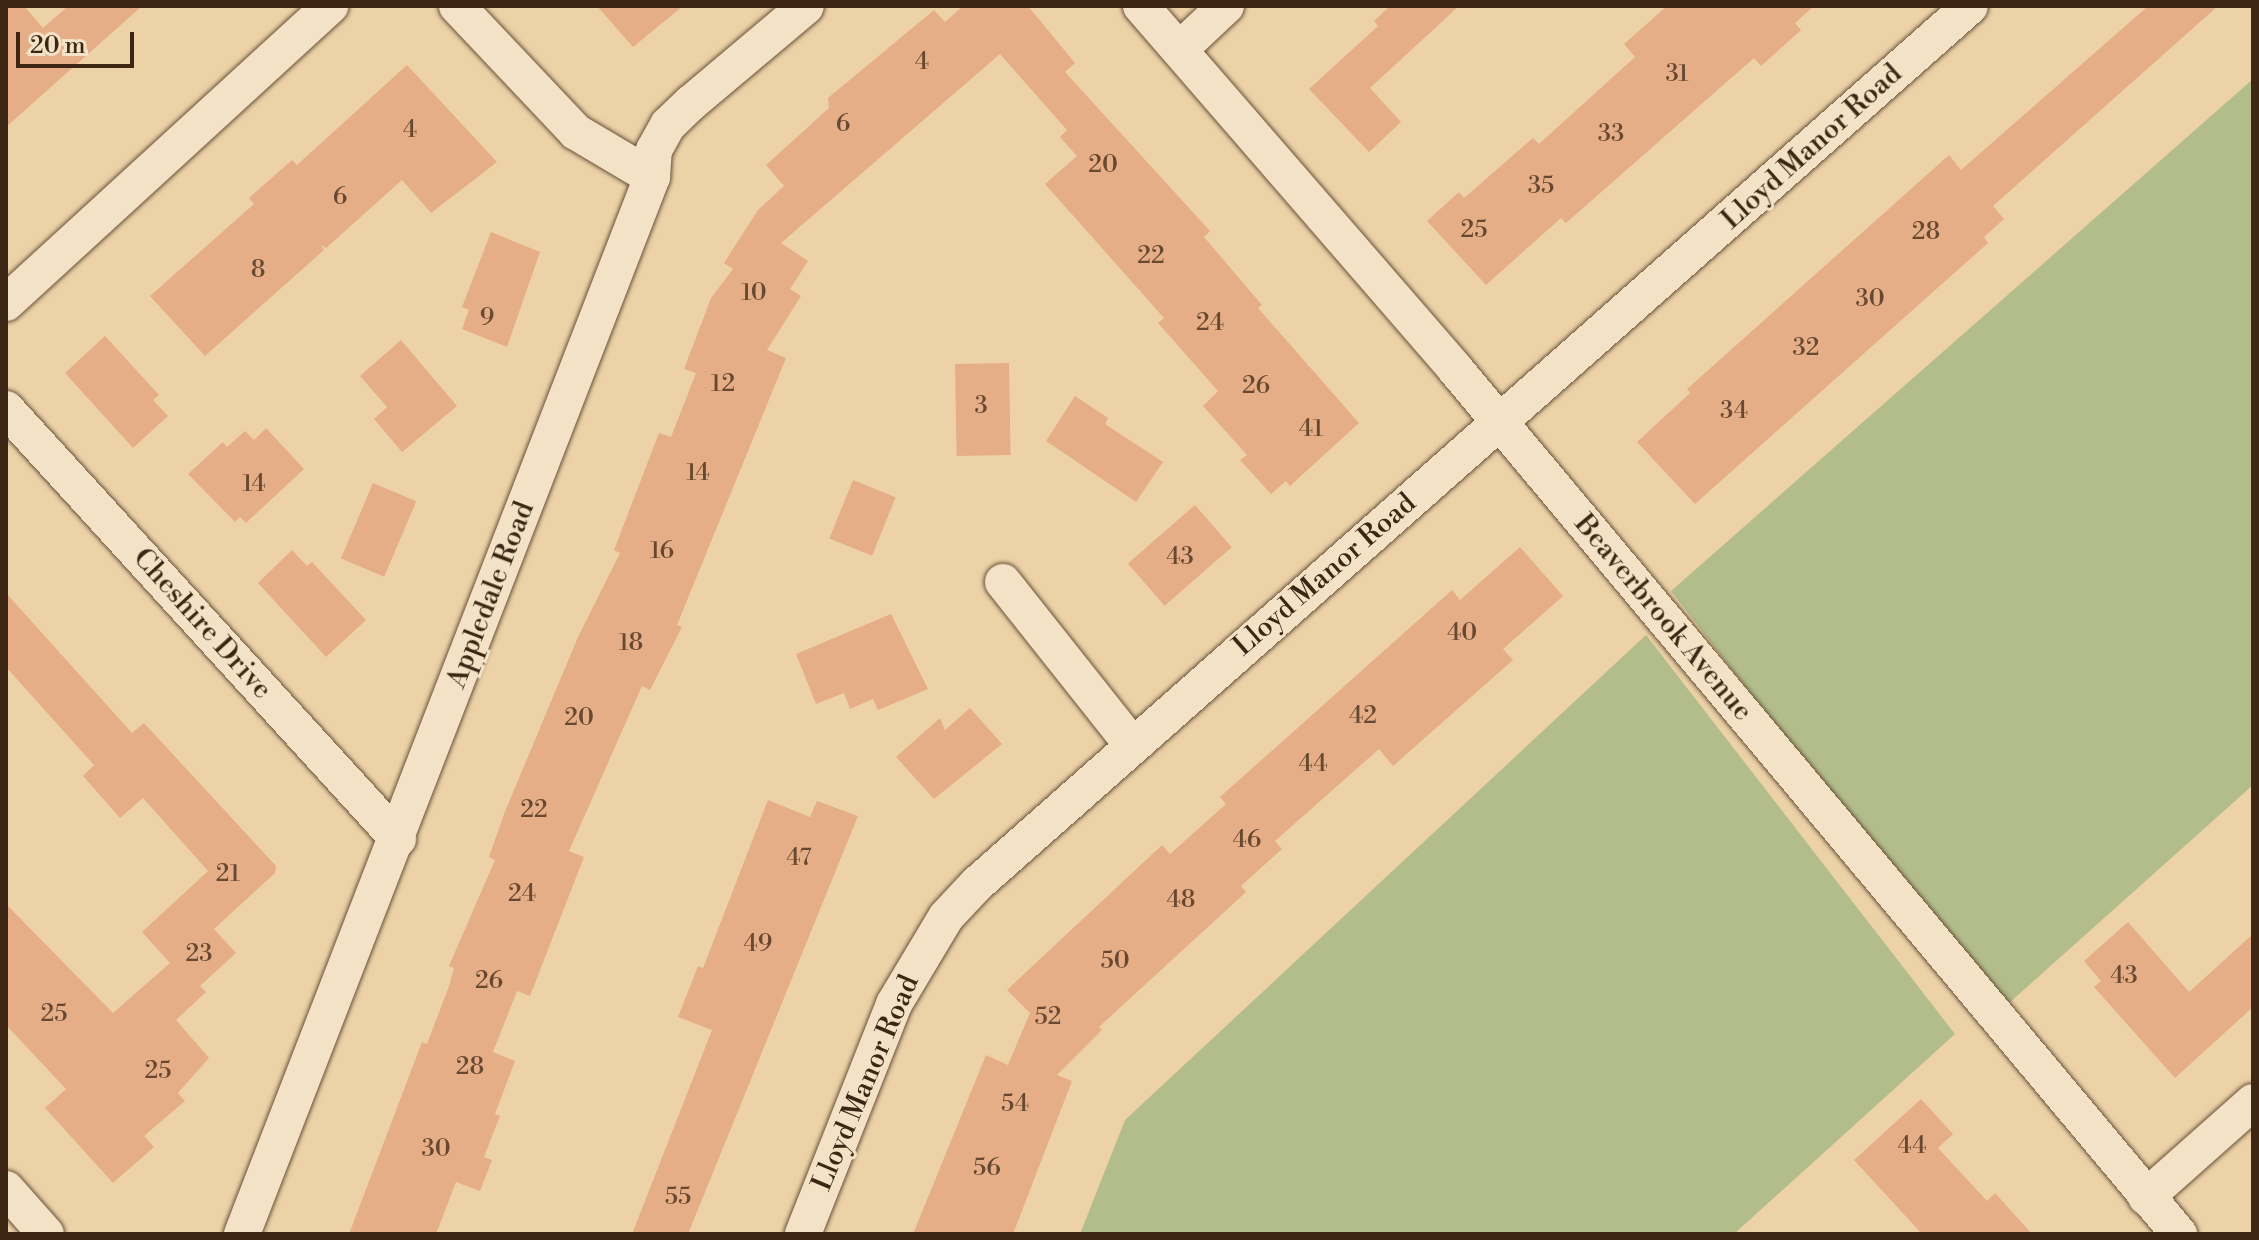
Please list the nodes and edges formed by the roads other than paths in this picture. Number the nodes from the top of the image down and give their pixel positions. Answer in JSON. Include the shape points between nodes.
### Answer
{"nodes":[{"id":1,"x":330,"y":6,"type":"edge"},
{"id":2,"x":457,"y":6,"type":"edge"},
{"id":3,"x":806,"y":6,"type":"edge"},
{"id":4,"x":1141,"y":6,"type":"edge"},
{"id":5,"x":1226,"y":6,"type":"edge"},
{"id":6,"x":1970,"y":6,"type":"edge"},
{"id":7,"x":1180,"y":49,"type":"junction"},
{"id":8,"x":652,"y":177,"type":"junction"},
{"id":9,"x":6,"y":303,"type":"edge"},
{"id":10,"x":6,"y":409,"type":"edge"},
{"id":11,"x":1499,"y":422,"type":"junction"},
{"id":12,"x":1003,"y":582,"type":"dead end"},
{"id":13,"x":1132,"y":745,"type":"junction"},
{"id":14,"x":398,"y":839,"type":"junction"},
{"id":15,"x":2253,"y":1102,"type":"edge"},
{"id":16,"x":6,"y":1189,"type":"edge"},
{"id":17,"x":2146,"y":1197,"type":"junction"},
{"id":18,"x":46,"y":1234,"type":"edge"},
{"id":19,"x":242,"y":1234,"type":"edge"},
{"id":20,"x":803,"y":1234,"type":"edge"},
{"id":21,"x":2179,"y":1234,"type":"edge"}],
"edges":[{"from":1,"to":9,"type":"street"},
{"from":2,"to":8,"type":"street","via":[[576,132]]},
{"from":3,"to":8,"type":"street","name":"Appledale Road","via":[[668,125],[654,150]]},
{"from":4,"to":7,"type":"street","name":"Beaverbrook Avenue"},
{"from":5,"to":7,"type":"street"},
{"from":6,"to":11,"type":"street","name":"Lloyd Manor Road"},
{"from":7,"to":11,"type":"street","name":"Beaverbrook Avenue"},
{"from":8,"to":14,"type":"street","name":"Appledale Road"},
{"from":10,"to":14,"type":"street","name":"Cheshire Drive"},
{"from":11,"to":13,"type":"street","name":"Lloyd Manor Road"},
{"from":11,"to":17,"type":"street","name":"Beaverbrook Avenue"},
{"from":12,"to":13,"type":"street"},
{"from":13,"to":20,"type":"street","name":"Lloyd Manor Road","via":[[946,917],[894,1004]]},
{"from":14,"to":19,"type":"street","name":"Appledale Road"},
{"from":15,"to":17,"type":"street"},
{"from":16,"to":18,"type":"street"},
{"from":17,"to":21,"type":"street","name":"Beaverbrook Avenue"}]}
